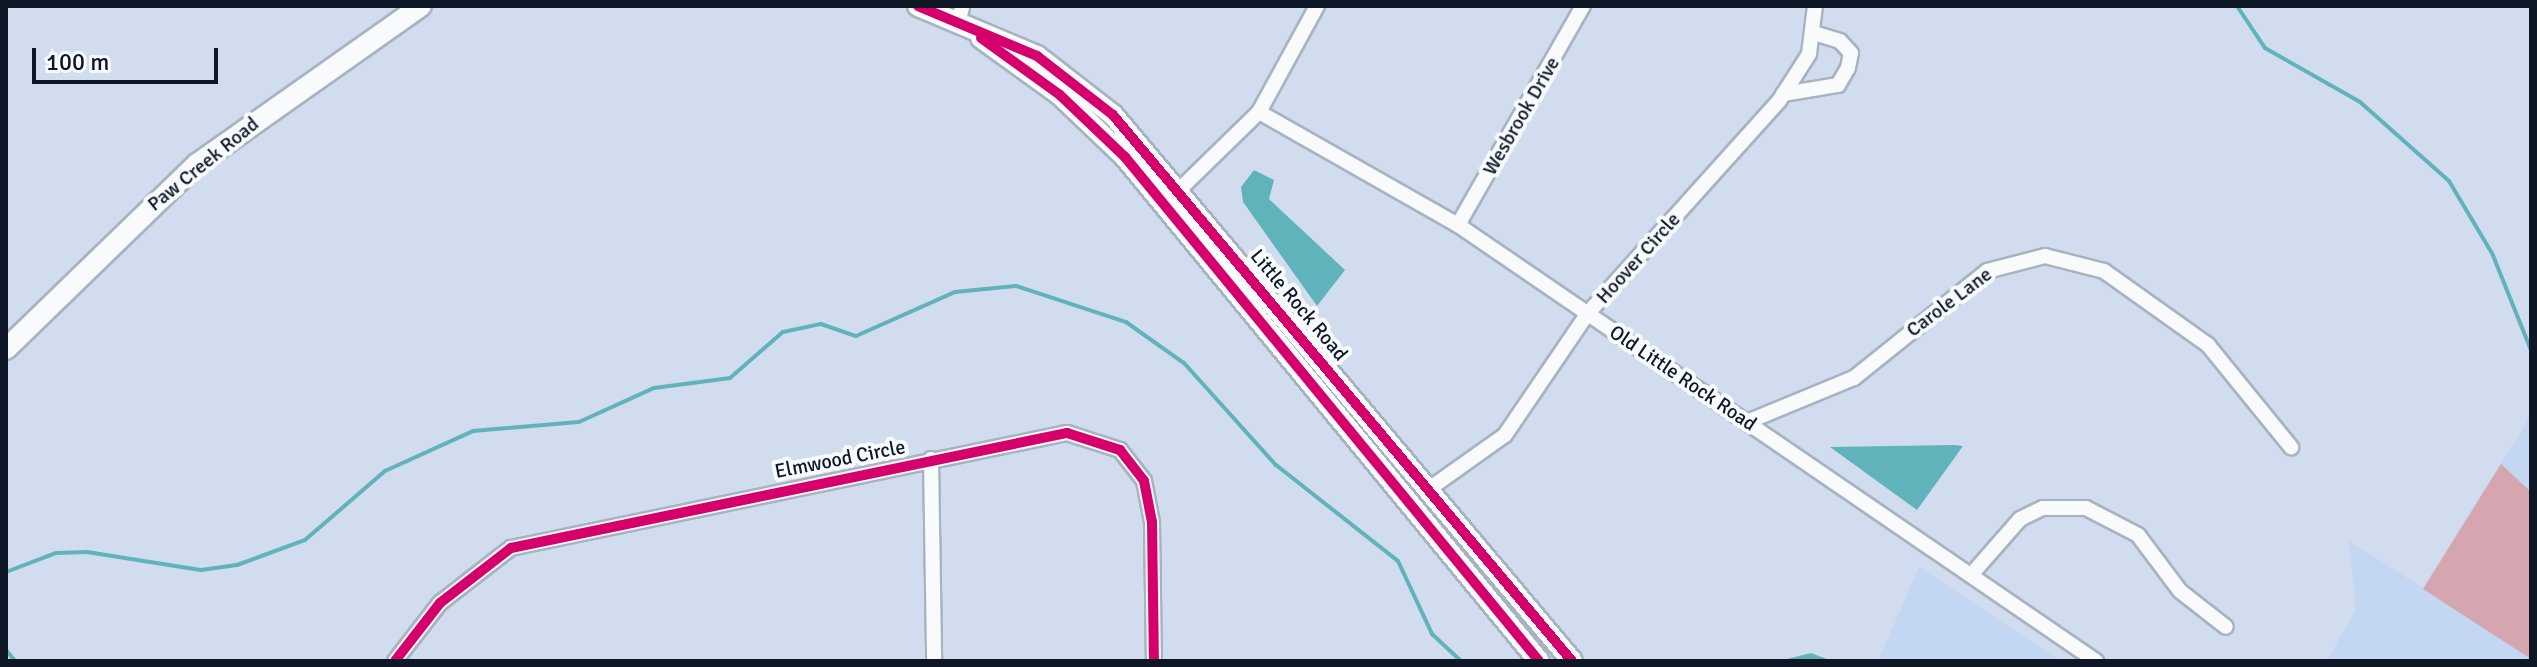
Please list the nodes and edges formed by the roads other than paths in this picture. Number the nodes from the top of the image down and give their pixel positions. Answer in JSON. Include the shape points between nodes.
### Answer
{"nodes":[{"id":1,"x":421,"y":6,"type":"edge"},
{"id":2,"x":918,"y":6,"type":"edge"},
{"id":3,"x":1317,"y":6,"type":"edge"},
{"id":4,"x":1583,"y":6,"type":"edge"},
{"id":5,"x":1815,"y":6,"type":"edge"},
{"id":6,"x":960,"y":14,"type":"edge"},
{"id":7,"x":1814,"y":33,"type":"junction"},
{"id":8,"x":1783,"y":94,"type":"junction"},
{"id":9,"x":1259,"y":112,"type":"junction"},
{"id":10,"x":1180,"y":189,"type":"junction"},
{"id":11,"x":1458,"y":225,"type":"junction"},
{"id":12,"x":1588,"y":313,"type":"junction"},
{"id":13,"x":6,"y":349,"type":"edge"},
{"id":14,"x":1747,"y":422,"type":"junction"},
{"id":15,"x":2291,"y":447,"type":"dead end"},
{"id":16,"x":931,"y":459,"type":"junction"},
{"id":17,"x":1429,"y":489,"type":"junction"},
{"id":18,"x":1971,"y":575,"type":"junction"},
{"id":19,"x":2226,"y":627,"type":"dead end"},
{"id":20,"x":395,"y":661,"type":"edge"},
{"id":21,"x":934,"y":661,"type":"edge"},
{"id":22,"x":1154,"y":661,"type":"edge"},
{"id":23,"x":1539,"y":661,"type":"edge"},
{"id":24,"x":1572,"y":661,"type":"edge"},
{"id":25,"x":2096,"y":661,"type":"edge"}],
"edges":[{"from":1,"to":13,"type":"main road","name":"Paw Creek Road","via":[[197,164]]},
{"from":2,"to":6,"type":"main road","name":"Little Rock Road"},
{"from":3,"to":9,"type":"street"},
{"from":4,"to":11,"type":"street","name":"Wesbrook Drive"},
{"from":5,"to":7,"type":"street","name":"Hoover Circle"},
{"from":6,"to":10,"type":"main road","name":"Little Rock Road","via":[[1062,74],[1113,115]]},
{"from":6,"to":23,"type":"main road","name":"Little Rock Road","via":[[1060,95],[1125,157]]},
{"from":7,"to":8,"type":"street","name":"Hoover Circle"},
{"from":7,"to":8,"type":"street","via":[[1840,41],[1851,53],[1848,68],[1838,85]]},
{"from":8,"to":12,"type":"street","name":"Hoover Circle"},
{"from":9,"to":10,"type":"street"},
{"from":9,"to":11,"type":"street","name":"Old Little Rock Road"},
{"from":10,"to":17,"type":"main road","name":"Little Rock Road"},
{"from":11,"to":12,"type":"street","name":"Old Little Rock Road"},
{"from":12,"to":14,"type":"street","name":"Old Little Rock Road"},
{"from":12,"to":17,"type":"street","name":"Hoover Circle","via":[[1505,435]]},
{"from":14,"to":15,"type":"street","name":"Carole Lane","via":[[1854,378],[1987,271],[2045,256],[2104,271],[2208,345]]},
{"from":14,"to":18,"type":"street","name":"Old Little Rock Road"},
{"from":16,"to":20,"type":"street","name":"Elmwood Circle","via":[[511,548],[440,603]]},
{"from":16,"to":21,"type":"street","name":"Elmwood Circle"},
{"from":16,"to":22,"type":"street","name":"Elmwood Circle","via":[[1067,433],[1120,450],[1150,502]]},
{"from":17,"to":24,"type":"main road","name":"Little Rock Road"},
{"from":18,"to":19,"type":"street","via":[[2020,519],[2043,508],[2086,508],[2138,535],[2180,591]]},
{"from":18,"to":25,"type":"street","name":"Old Little Rock Road"}]}
